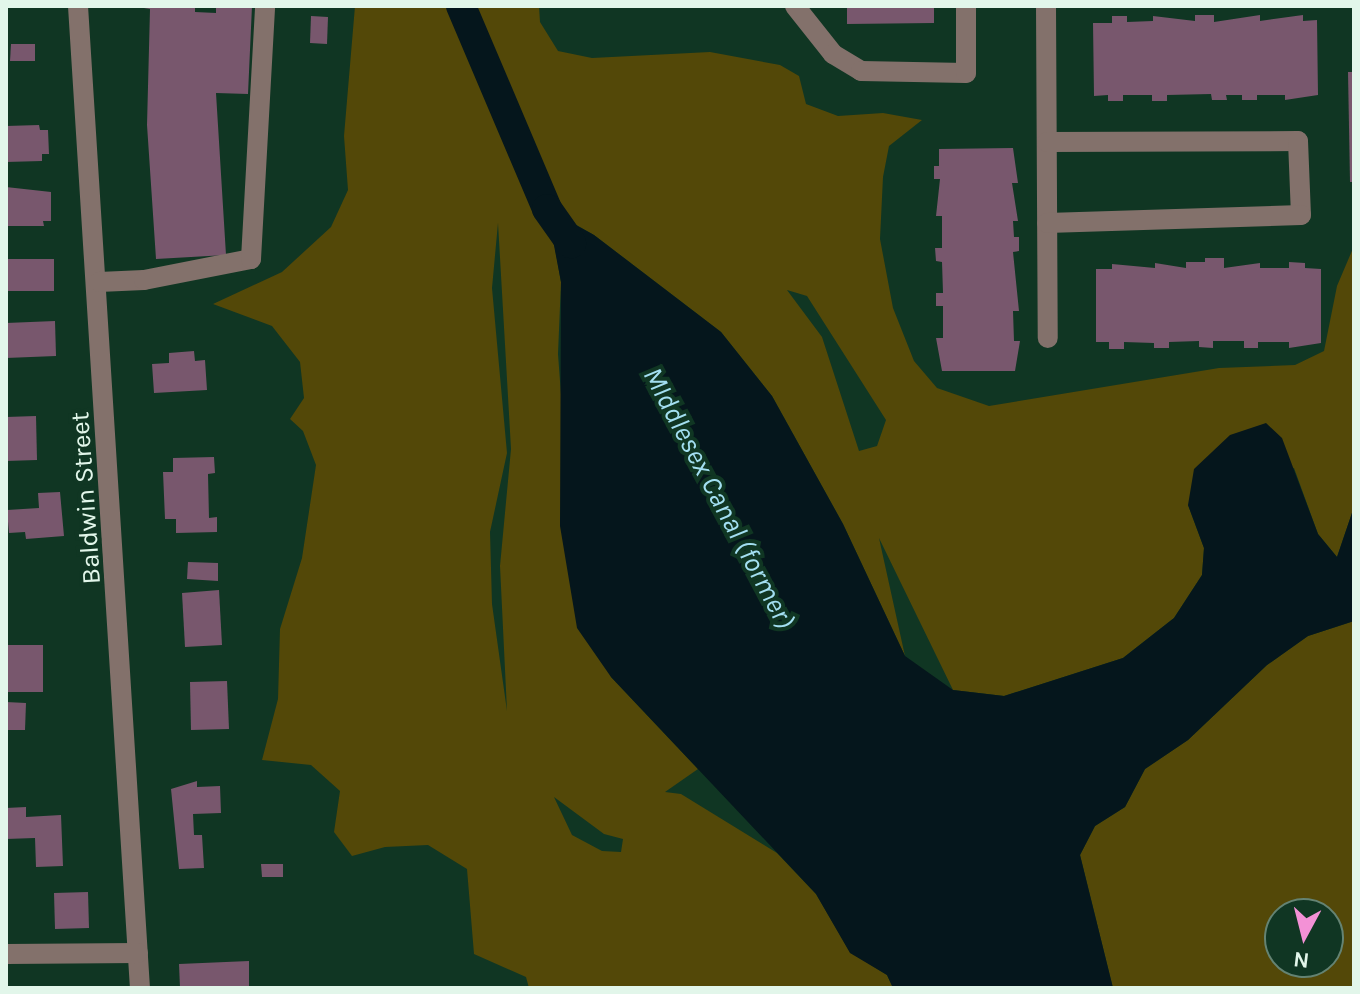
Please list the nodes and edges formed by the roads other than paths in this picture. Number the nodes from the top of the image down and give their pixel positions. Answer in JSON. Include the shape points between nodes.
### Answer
{"nodes":[{"id":1,"x":78,"y":6,"type":"edge"},
{"id":2,"x":265,"y":6,"type":"edge"},
{"id":3,"x":784,"y":6,"type":"edge"},
{"id":4,"x":795,"y":6,"type":"edge"},
{"id":5,"x":966,"y":6,"type":"edge"},
{"id":6,"x":1046,"y":6,"type":"edge"},
{"id":7,"x":1047,"y":142,"type":"junction"},
{"id":8,"x":1047,"y":223,"type":"junction"},
{"id":9,"x":99,"y":282,"type":"junction"},
{"id":10,"x":1048,"y":338,"type":"dead end"},
{"id":11,"x":138,"y":953,"type":"junction"},
{"id":12,"x":6,"y":954,"type":"edge"},
{"id":13,"x":140,"y":988,"type":"edge"}],
"edges":[{"from":1,"to":9,"type":"street","name":"Baldwin Street"},
{"from":2,"to":9,"type":"street","via":[[251,259],[144,280]]},
{"from":3,"to":4,"type":"street"},
{"from":4,"to":5,"type":"street","via":[[833,54],[861,71],[966,73]]},
{"from":6,"to":7,"type":"street"},
{"from":7,"to":8,"type":"street"},
{"from":7,"to":8,"type":"street","via":[[1298,141],[1301,215]]},
{"from":8,"to":10,"type":"street"},
{"from":9,"to":11,"type":"street","name":"Baldwin Street"},
{"from":11,"to":12,"type":"street"},
{"from":11,"to":13,"type":"street","name":"Baldwin Street"}]}
